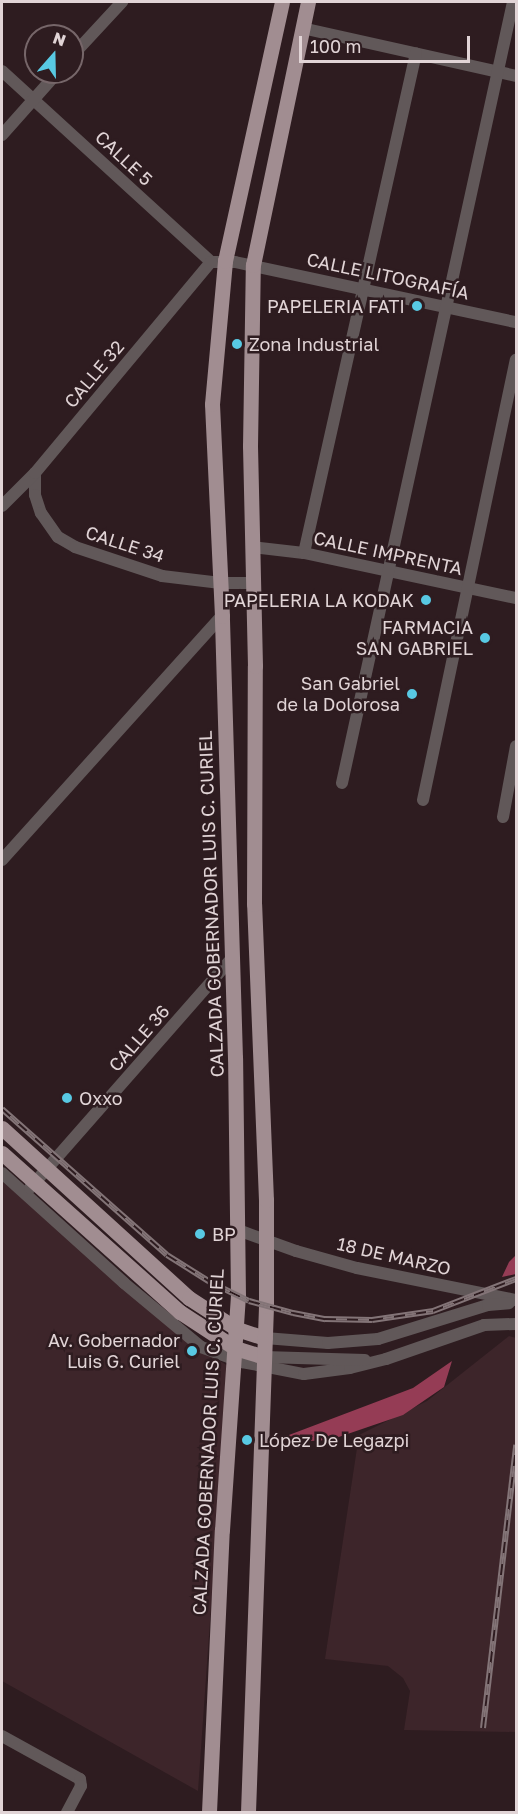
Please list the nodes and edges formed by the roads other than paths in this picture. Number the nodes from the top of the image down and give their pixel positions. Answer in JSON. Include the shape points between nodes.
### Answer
{"nodes":[{"id":1,"x":122,"y":2,"type":"edge"},
{"id":2,"x":282,"y":2,"type":"edge"},
{"id":3,"x":308,"y":2,"type":"edge"},
{"id":4,"x":513,"y":2,"type":"edge"},
{"id":5,"x":302,"y":28,"type":"junction"},
{"id":6,"x":84,"y":44,"type":"edge"},
{"id":7,"x":416,"y":53,"type":"junction"},
{"id":8,"x":2,"y":71,"type":"edge"},
{"id":9,"x":498,"y":72,"type":"junction"},
{"id":10,"x":516,"y":76,"type":"edge"},
{"id":11,"x":47,"y":84,"type":"edge"},
{"id":12,"x":33,"y":99,"type":"junction"},
{"id":13,"x":2,"y":135,"type":"edge"},
{"id":14,"x":218,"y":262,"type":"junction"},
{"id":15,"x":253,"y":266,"type":"junction"},
{"id":16,"x":363,"y":290,"type":"junction"},
{"id":17,"x":446,"y":307,"type":"junction"},
{"id":18,"x":516,"y":322,"type":"edge"},
{"id":19,"x":516,"y":360,"type":"edge"},
{"id":20,"x":35,"y":473,"type":"junction"},
{"id":21,"x":2,"y":506,"type":"edge"},
{"id":22,"x":252,"y":547,"type":"junction"},
{"id":23,"x":304,"y":553,"type":"junction"},
{"id":24,"x":387,"y":571,"type":"junction"},
{"id":25,"x":221,"y":583,"type":"junction"},
{"id":26,"x":253,"y":583,"type":"junction"},
{"id":27,"x":467,"y":587,"type":"junction"},
{"id":28,"x":516,"y":598,"type":"edge"},
{"id":29,"x":222,"y":616,"type":"junction"},
{"id":30,"x":516,"y":746,"type":"edge"},
{"id":31,"x":342,"y":783,"type":"dead end"},
{"id":32,"x":423,"y":800,"type":"dead end"},
{"id":33,"x":503,"y":817,"type":"dead end"},
{"id":34,"x":2,"y":860,"type":"edge"},
{"id":35,"x":231,"y":959,"type":"junction"},
{"id":36,"x":2,"y":1128,"type":"edge"},
{"id":37,"x":2,"y":1154,"type":"edge"},
{"id":38,"x":47,"y":1169,"type":"junction"},
{"id":39,"x":2,"y":1173,"type":"edge"},
{"id":40,"x":30,"y":1188,"type":"junction"},
{"id":41,"x":237,"y":1230,"type":"junction"},
{"id":42,"x":266,"y":1241,"type":"junction"},
{"id":43,"x":516,"y":1301,"type":"edge"},
{"id":44,"x":515,"y":1322,"type":"edge"},
{"id":45,"x":237,"y":1329,"type":"junction"},
{"id":46,"x":266,"y":1338,"type":"junction"},
{"id":47,"x":235,"y":1354,"type":"junction"},
{"id":48,"x":264,"y":1362,"type":"junction"},
{"id":49,"x":2,"y":1736,"type":"edge"},
{"id":50,"x":67,"y":1812,"type":"edge"},
{"id":51,"x":208,"y":1812,"type":"edge"},
{"id":52,"x":248,"y":1812,"type":"edge"}],
"edges":[{"from":1,"to":6,"type":"street"},
{"from":2,"to":14,"type":"main road","name":"CALZADA GOBERNADOR LUIS C. CURIEL"},
{"from":3,"to":5,"type":"main road"},
{"from":4,"to":9,"type":"street"},
{"from":5,"to":7,"type":"street"},
{"from":5,"to":15,"type":"main road"},
{"from":7,"to":9,"type":"street"},
{"from":7,"to":16,"type":"street"},
{"from":8,"to":12,"type":"street","name":"CALLE 5"},
{"from":9,"to":10,"type":"street"},
{"from":9,"to":17,"type":"street"},
{"from":11,"to":12,"type":"street"},
{"from":12,"to":13,"type":"street"},
{"from":12,"to":14,"type":"street","name":"CALLE 5"},
{"from":14,"to":15,"type":"street","name":"CALLE LITOGRAFÍA"},
{"from":14,"to":20,"type":"street","name":"CALLE 32"},
{"from":14,"to":25,"type":"main road","name":"CALZADA GOBERNADOR LUIS C. CURIEL","via":[[212,404]]},
{"from":15,"to":16,"type":"street","name":"CALLE LITOGRAFÍA"},
{"from":15,"to":22,"type":"main road"},
{"from":16,"to":17,"type":"street","name":"CALLE LITOGRAFÍA"},
{"from":16,"to":23,"type":"street"},
{"from":17,"to":18,"type":"street","name":"CALLE LITOGRAFÍA"},
{"from":17,"to":24,"type":"street"},
{"from":19,"to":27,"type":"street"},
{"from":20,"to":21,"type":"street","name":"CALLE 32"},
{"from":20,"to":25,"type":"street","name":"CALLE 34","via":[[35,495],[41,513],[58,537],[75,547],[162,576]]},
{"from":22,"to":23,"type":"street","name":"CALLE IMPRENTA"},
{"from":22,"to":26,"type":"main road"},
{"from":23,"to":24,"type":"street","name":"CALLE IMPRENTA"},
{"from":24,"to":27,"type":"street","name":"CALLE IMPRENTA"},
{"from":24,"to":31,"type":"street"},
{"from":25,"to":26,"type":"street","name":"CALLE 34"},
{"from":25,"to":29,"type":"main road","name":"CALZADA GOBERNADOR LUIS C. CURIEL"},
{"from":26,"to":42,"type":"main road","via":[[254,904]]},
{"from":27,"to":28,"type":"street","name":"CALLE IMPRENTA"},
{"from":27,"to":32,"type":"street"},
{"from":29,"to":34,"type":"street"},
{"from":29,"to":35,"type":"main road","name":"CALZADA GOBERNADOR LUIS C. CURIEL"},
{"from":30,"to":33,"type":"street"},
{"from":35,"to":38,"type":"street","name":"CALLE 36"},
{"from":35,"to":41,"type":"main road","name":"CALZADA GOBERNADOR LUIS C. CURIEL"},
{"from":36,"to":38,"type":"main road"},
{"from":37,"to":40,"type":"main road"},
{"from":38,"to":40,"type":"street","name":"CALLE 36"},
{"from":38,"to":45,"type":"main road","via":[[189,1298]]},
{"from":39,"to":40,"type":"street"},
{"from":40,"to":47,"type":"main road"},
{"from":41,"to":42,"type":"street","name":"18 DE MARZO"},
{"from":41,"to":45,"type":"main road","name":"CALZADA GOBERNADOR LUIS C. CURIEL"},
{"from":42,"to":43,"type":"street","name":"18 DE MARZO","via":[[357,1268]]},
{"from":42,"to":46,"type":"main road"},
{"from":43,"to":46,"type":"street","via":[[488,1305],[378,1339],[328,1343]]},
{"from":44,"to":48,"type":"street","via":[[484,1325],[386,1359]]},
{"from":45,"to":46,"type":"main road"},
{"from":45,"to":47,"type":"main road","name":"CALZADA GOBERNADOR LUIS C. CURIEL"},
{"from":46,"to":48,"type":"main road"},
{"from":47,"to":48,"type":"main road"},
{"from":47,"to":51,"type":"main road","name":"CALZADA GOBERNADOR LUIS C. CURIEL"},
{"from":48,"to":52,"type":"main road"},
{"from":49,"to":50,"type":"street","via":[[82,1782]]}]}
